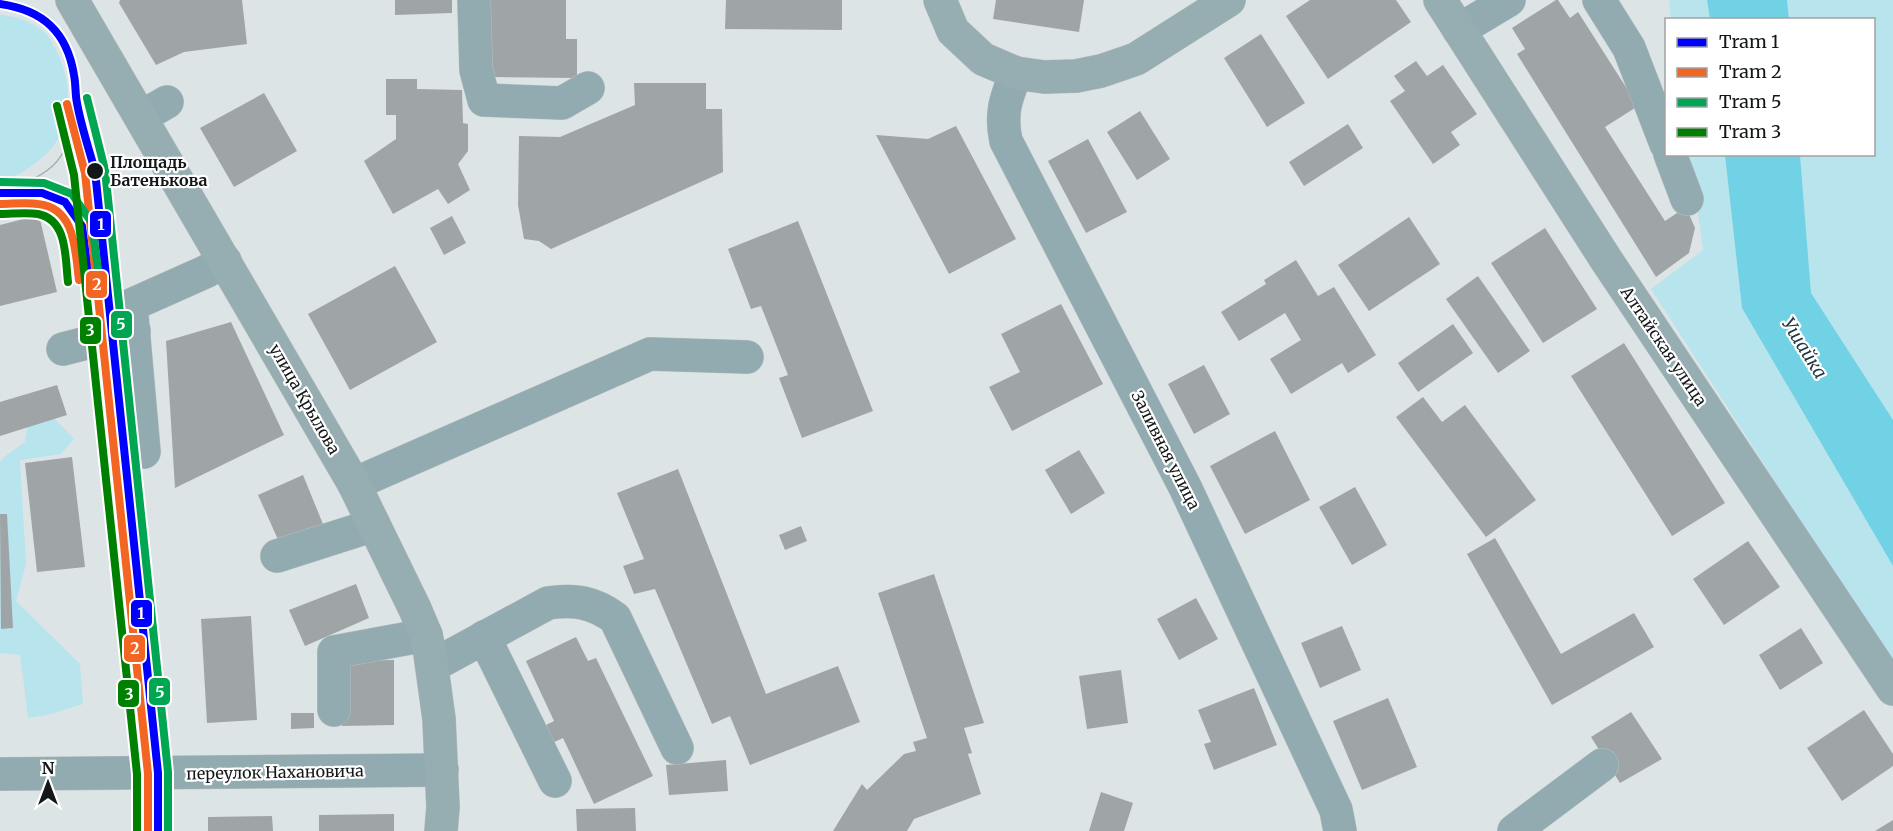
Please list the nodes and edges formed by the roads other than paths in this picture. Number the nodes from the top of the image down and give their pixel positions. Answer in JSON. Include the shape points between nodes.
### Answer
{"nodes":[{"id":1,"x":72,"y":0,"type":"edge"},
{"id":2,"x":474,"y":0,"type":"edge"},
{"id":3,"x":940,"y":0,"type":"edge"},
{"id":4,"x":1229,"y":0,"type":"edge"},
{"id":5,"x":1440,"y":0,"type":"edge"},
{"id":6,"x":1509,"y":0,"type":"edge"},
{"id":7,"x":1599,"y":0,"type":"edge"},
{"id":8,"x":1460,"y":30,"type":"junction"},
{"id":9,"x":1016,"y":73,"type":"junction"},
{"id":10,"x":588,"y":87,"type":"dead end"},
{"id":11,"x":1665,"y":141,"type":"edge"},
{"id":12,"x":1671,"y":156,"type":"edge"},
{"id":13,"x":1687,"y":198,"type":"dead end"},
{"id":14,"x":225,"y":261,"type":"junction"},
{"id":15,"x":134,"y":331,"type":"junction"},
{"id":16,"x":63,"y":349,"type":"dead end"},
{"id":17,"x":747,"y":357,"type":"dead end"},
{"id":18,"x":144,"y":452,"type":"dead end"},
{"id":19,"x":354,"y":484,"type":"junction"},
{"id":20,"x":374,"y":525,"type":"junction"},
{"id":21,"x":277,"y":556,"type":"dead end"},
{"id":22,"x":484,"y":638,"type":"junction"},
{"id":23,"x":429,"y":650,"type":"junction"},
{"id":24,"x":1893,"y":689,"type":"edge"},
{"id":25,"x":334,"y":710,"type":"dead end"},
{"id":26,"x":677,"y":748,"type":"dead end"},
{"id":27,"x":1602,"y":765,"type":"dead end"},
{"id":28,"x":442,"y":770,"type":"junction"},
{"id":29,"x":0,"y":774,"type":"edge"},
{"id":30,"x":555,"y":781,"type":"dead end"},
{"id":31,"x":441,"y":831,"type":"edge"},
{"id":32,"x":1340,"y":831,"type":"edge"},
{"id":33,"x":1514,"y":831,"type":"edge"}],
"edges":[{"from":1,"to":14,"type":"main road","name":"улица Крылова","via":[[154,109]]},
{"from":2,"to":10,"type":"street","via":[[476,70],[484,100],[562,103]]},
{"from":3,"to":9,"type":"main road","via":[[953,31],[983,59]]},
{"from":4,"to":9,"type":"main road","via":[[1136,59],[1101,71],[1044,77]]},
{"from":5,"to":8,"type":"main road","name":"Алтайская улица"},
{"from":6,"to":8,"type":"street"},
{"from":7,"to":11,"type":"street","via":[[1629,48]]},
{"from":8,"to":24,"type":"main road","name":"Алтайская улица","via":[[1611,267]]},
{"from":9,"to":32,"type":"street","name":"Заливная улица","via":[[1004,102],[1002,125],[1006,141],[1185,487],[1284,694],[1336,810]]},
{"from":12,"to":13,"type":"street"},
{"from":14,"to":15,"type":"street","via":[[131,304]]},
{"from":14,"to":19,"type":"main road","name":"улица Крылова"},
{"from":15,"to":16,"type":"street"},
{"from":15,"to":18,"type":"street"},
{"from":17,"to":19,"type":"street","via":[[650,354]]},
{"from":19,"to":20,"type":"main road","name":"улица Крылова"},
{"from":20,"to":21,"type":"street"},
{"from":20,"to":23,"type":"main road","name":"улица Крылова","via":[[415,609]]},
{"from":22,"to":23,"type":"street"},
{"from":22,"to":26,"type":"street","via":[[548,603],[567,600],[603,610],[615,618]]},
{"from":22,"to":30,"type":"street"},
{"from":23,"to":25,"type":"street","via":[[334,652]]},
{"from":23,"to":28,"type":"main road","name":"улица Крылова"},
{"from":27,"to":33,"type":"street"},
{"from":28,"to":29,"type":"street","name":"переулок Нахановича"},
{"from":28,"to":31,"type":"main road","name":"улица Крылова"}]}
